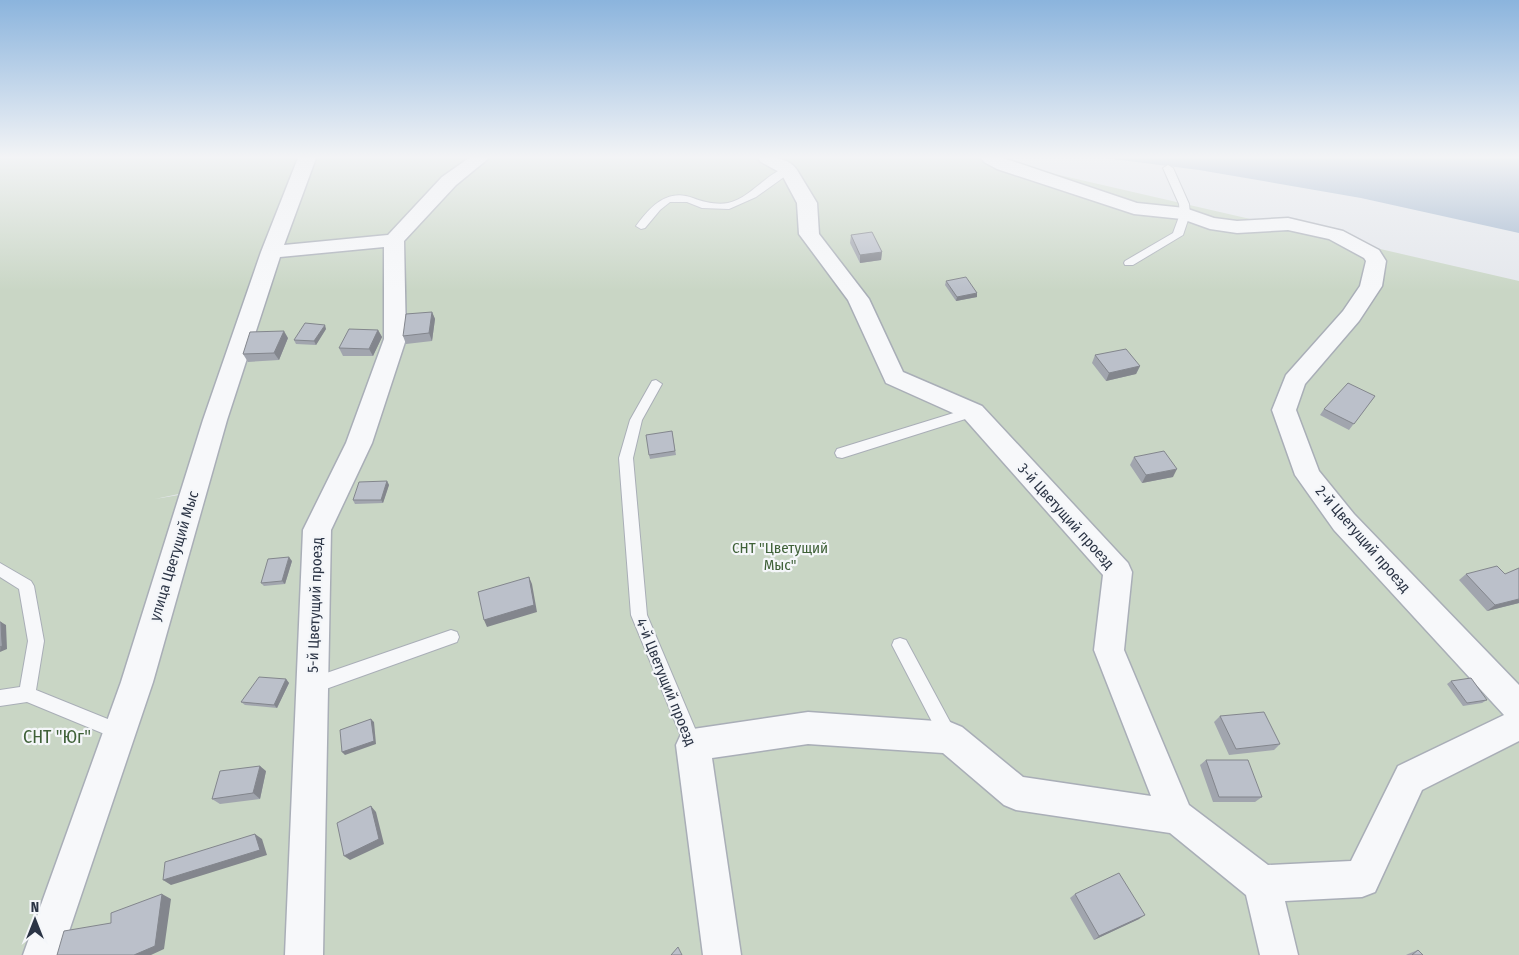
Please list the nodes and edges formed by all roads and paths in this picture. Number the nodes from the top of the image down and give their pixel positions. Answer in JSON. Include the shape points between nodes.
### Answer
{"nodes":[{"id":1,"x":290,"y":203,"type":"edge"},
{"id":2,"x":429,"y":203,"type":"edge"},
{"id":3,"x":663,"y":203,"type":"edge"},
{"id":4,"x":696,"y":203,"type":"edge"},
{"id":5,"x":737,"y":203,"type":"edge"},
{"id":6,"x":807,"y":203,"type":"edge"},
{"id":7,"x":1117,"y":203,"type":"edge"},
{"id":8,"x":1183,"y":203,"type":"edge"},
{"id":9,"x":1185,"y":214,"type":"junction"},
{"id":10,"x":641,"y":226,"type":"dead end"},
{"id":11,"x":394,"y":240,"type":"junction"},
{"id":12,"x":271,"y":252,"type":"junction"},
{"id":13,"x":1129,"y":263,"type":"dead end"},
{"id":14,"x":656,"y":384,"type":"dead end"},
{"id":15,"x":973,"y":412,"type":"junction"},
{"id":16,"x":842,"y":454,"type":"dead end"},
{"id":17,"x":0,"y":570,"type":"edge"},
{"id":18,"x":451,"y":637,"type":"dead end"},
{"id":19,"x":900,"y":645,"type":"dead end"},
{"id":20,"x":312,"y":686,"type":"junction"},
{"id":21,"x":27,"y":694,"type":"junction"},
{"id":22,"x":0,"y":698,"type":"edge"},
{"id":23,"x":1519,"y":708,"type":"edge"},
{"id":24,"x":1519,"y":724,"type":"edge"},
{"id":25,"x":120,"y":732,"type":"junction"},
{"id":26,"x":950,"y":738,"type":"junction"},
{"id":27,"x":693,"y":745,"type":"junction"},
{"id":28,"x":1177,"y":817,"type":"junction"},
{"id":29,"x":1262,"y":884,"type":"junction"},
{"id":30,"x":42,"y":955,"type":"edge"},
{"id":31,"x":304,"y":955,"type":"edge"},
{"id":32,"x":722,"y":955,"type":"edge"},
{"id":33,"x":1279,"y":955,"type":"edge"}],
"edges":[{"from":1,"to":12,"type":"street","name":"улица Цветущий Мыс"},
{"from":2,"to":11,"type":"street"},
{"from":3,"to":10,"type":"lane"},
{"from":4,"to":5,"type":"lane","via":[[730,206]]},
{"from":6,"to":15,"type":"street","name":"3-й Цветущий проезд","via":[[809,234],[858,300],[894,377]]},
{"from":7,"to":9,"type":"street","name":"2-й Цветущий проезд","via":[[1134,208]]},
{"from":8,"to":9,"type":"lane"},
{"from":9,"to":13,"type":"lane","via":[[1178,235]]},
{"from":9,"to":23,"type":"street","name":"2-й Цветущий проезд","via":[[1210,223],[1237,227],[1288,224],[1336,235],[1372,254],[1376,261],[1371,286],[1351,316],[1294,381],[1284,410],[1308,475],[1344,522]]},
{"from":11,"to":12,"type":"street"},
{"from":11,"to":20,"type":"street","name":"5-й Цветущий проезд","via":[[395,339],[358,443],[317,530]]},
{"from":12,"to":25,"type":"street","name":"улица Цветущий Мыс","via":[[215,420]]},
{"from":14,"to":27,"type":"lane","name":"4-й Цветущий проезд","via":[[636,420],[626,458],[638,615]]},
{"from":15,"to":16,"type":"lane"},
{"from":15,"to":28,"type":"street","name":"3-й Цветущий проезд","via":[[1118,572],[1109,650]]},
{"from":17,"to":21,"type":"lane","via":[[26,586],[36,641]]},
{"from":18,"to":20,"type":"lane"},
{"from":19,"to":26,"type":"lane"},
{"from":20,"to":31,"type":"street","name":"5-й Цветущий проезд"},
{"from":21,"to":22,"type":"lane"},
{"from":21,"to":25,"type":"lane"},
{"from":24,"to":29,"type":"street","via":[[1410,778],[1362,879]]},
{"from":25,"to":30,"type":"street","name":"улица Цветущий Мыс"},
{"from":26,"to":27,"type":"street","via":[[808,728]]},
{"from":26,"to":28,"type":"street","via":[[1016,793]]},
{"from":27,"to":32,"type":"street","name":"4-й Цветущий проезд"},
{"from":28,"to":29,"type":"street","name":"3-й Цветущий проезд"},
{"from":29,"to":33,"type":"street"}]}
